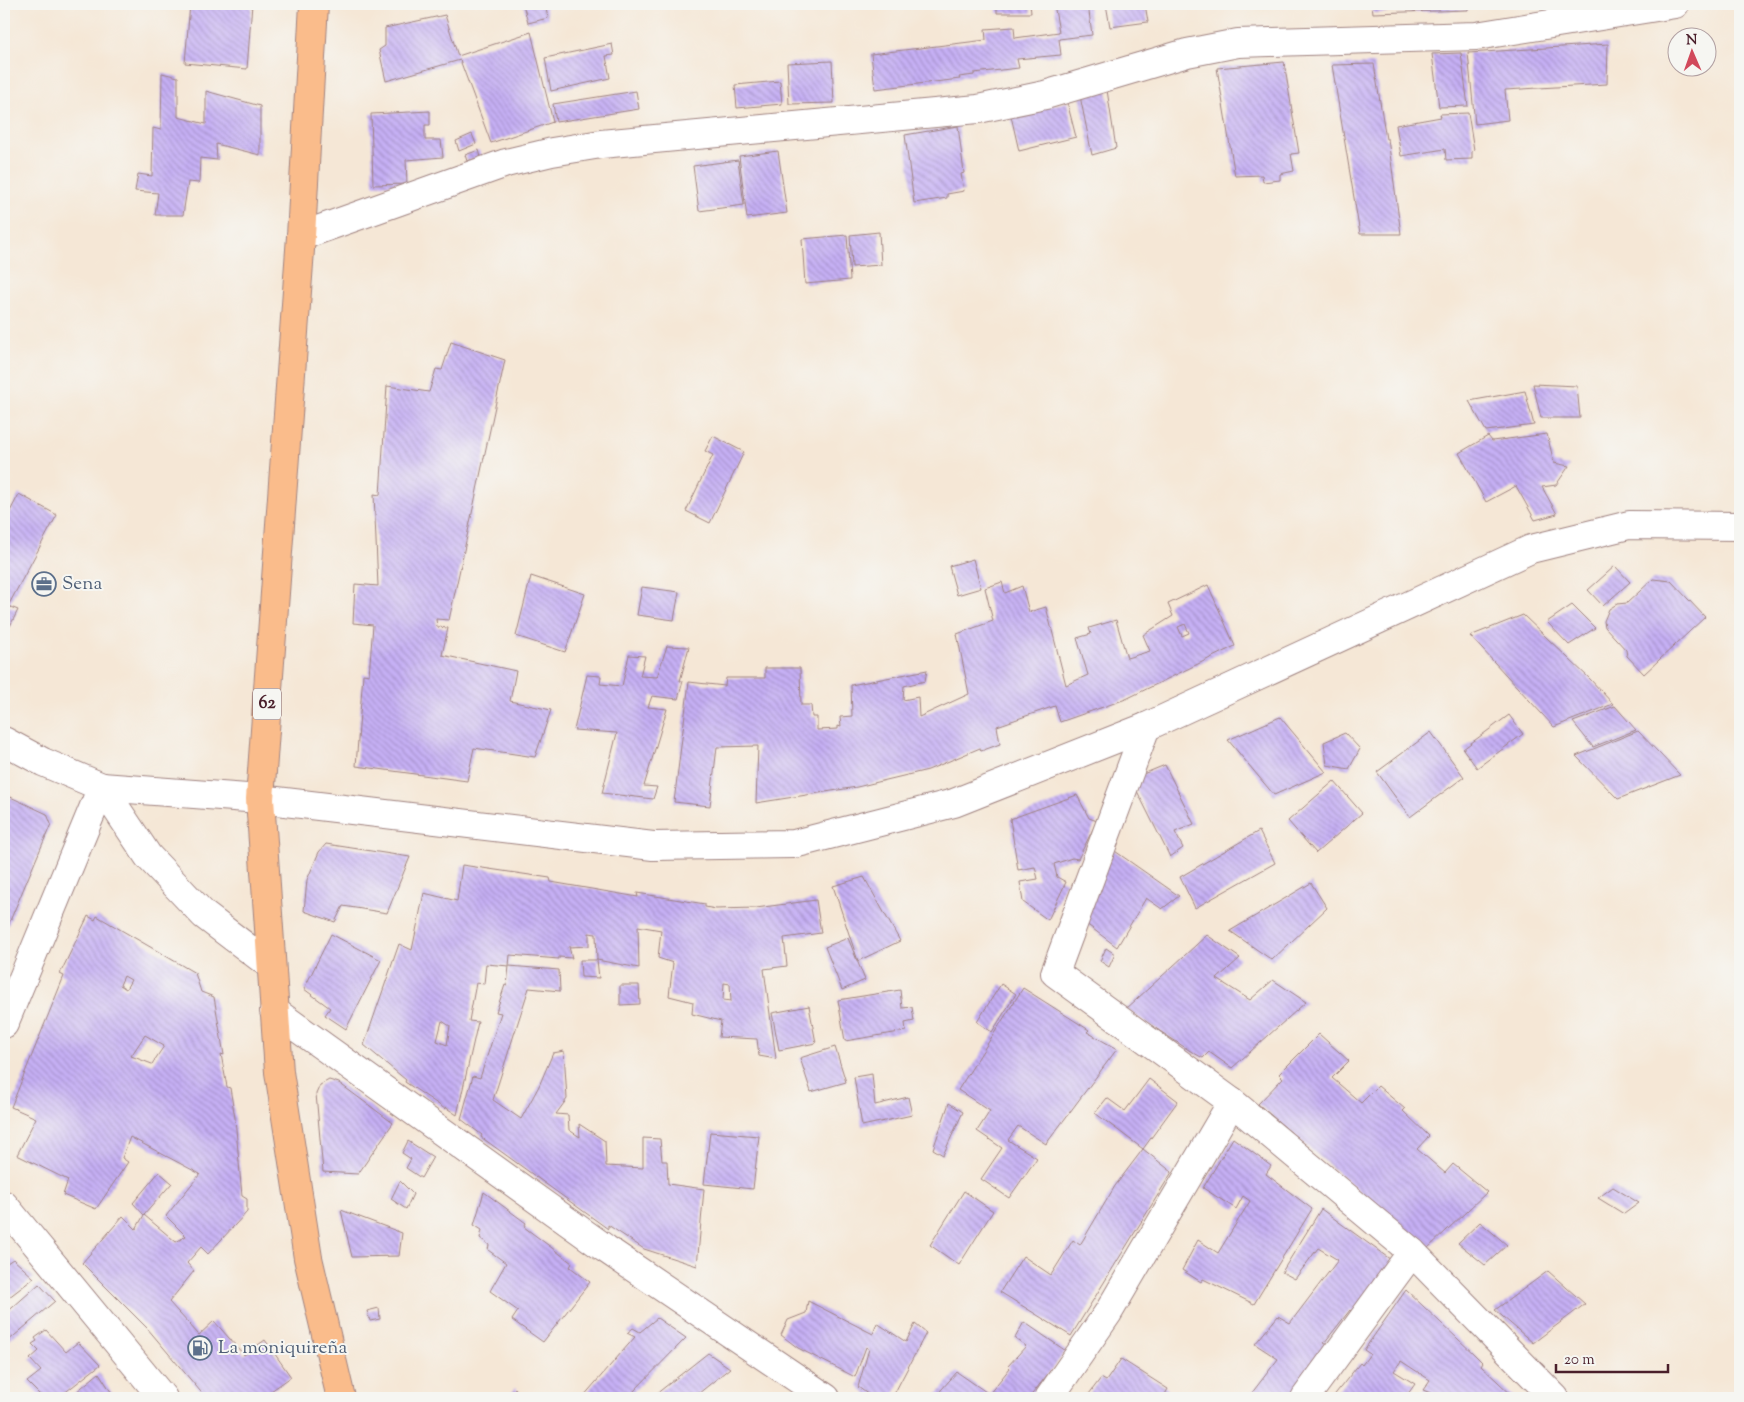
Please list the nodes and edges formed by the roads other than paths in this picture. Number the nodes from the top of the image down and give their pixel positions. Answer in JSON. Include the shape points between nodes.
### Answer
{"nodes":[{"id":1,"x":314,"y":4,"type":"edge"},
{"id":2,"x":1675,"y":4,"type":"edge"},
{"id":3,"x":301,"y":236,"type":"junction"},
{"id":4,"x":1740,"y":526,"type":"edge"},
{"id":5,"x":1146,"y":727,"type":"junction"},
{"id":6,"x":4,"y":741,"type":"edge"},
{"id":7,"x":102,"y":787,"type":"junction"},
{"id":8,"x":260,"y":799,"type":"junction"},
{"id":9,"x":270,"y":966,"type":"junction"},
{"id":10,"x":274,"y":1011,"type":"junction"},
{"id":11,"x":4,"y":1024,"type":"edge"},
{"id":12,"x":1232,"y":1102,"type":"junction"},
{"id":13,"x":4,"y":1204,"type":"edge"},
{"id":14,"x":1412,"y":1252,"type":"junction"},
{"id":15,"x":163,"y":1398,"type":"edge"},
{"id":16,"x":341,"y":1398,"type":"edge"},
{"id":17,"x":826,"y":1398,"type":"edge"},
{"id":18,"x":1049,"y":1398,"type":"edge"},
{"id":19,"x":1305,"y":1398,"type":"edge"},
{"id":20,"x":1555,"y":1398,"type":"edge"}],
"edges":[{"from":1,"to":3,"type":"main road","number":"62"},
{"from":2,"to":3,"type":"street","via":[[1476,36],[1238,43],[1187,53],[1045,94],[978,109],[601,144],[552,152],[506,163]]},
{"from":3,"to":8,"type":"main road","number":"62"},
{"from":4,"to":5,"type":"street","via":[[1629,525],[1531,549]]},
{"from":5,"to":8,"type":"street","via":[[954,803],[794,844],[653,846]]},
{"from":5,"to":12,"type":"street","via":[[1055,973]]},
{"from":6,"to":7,"type":"street"},
{"from":7,"to":8,"type":"street"},
{"from":7,"to":9,"type":"street","via":[[148,856],[204,916]]},
{"from":7,"to":11,"type":"street"},
{"from":8,"to":9,"type":"main road","number":"62"},
{"from":9,"to":10,"type":"main road","number":"62"},
{"from":10,"to":16,"type":"main road","number":"62","via":[[279,1072],[308,1258]]},
{"from":10,"to":17,"type":"street","via":[[606,1249]]},
{"from":12,"to":14,"type":"street"},
{"from":12,"to":18,"type":"street","via":[[1108,1313]]},
{"from":13,"to":15,"type":"street"},
{"from":14,"to":19,"type":"street"},
{"from":14,"to":20,"type":"street"}]}
